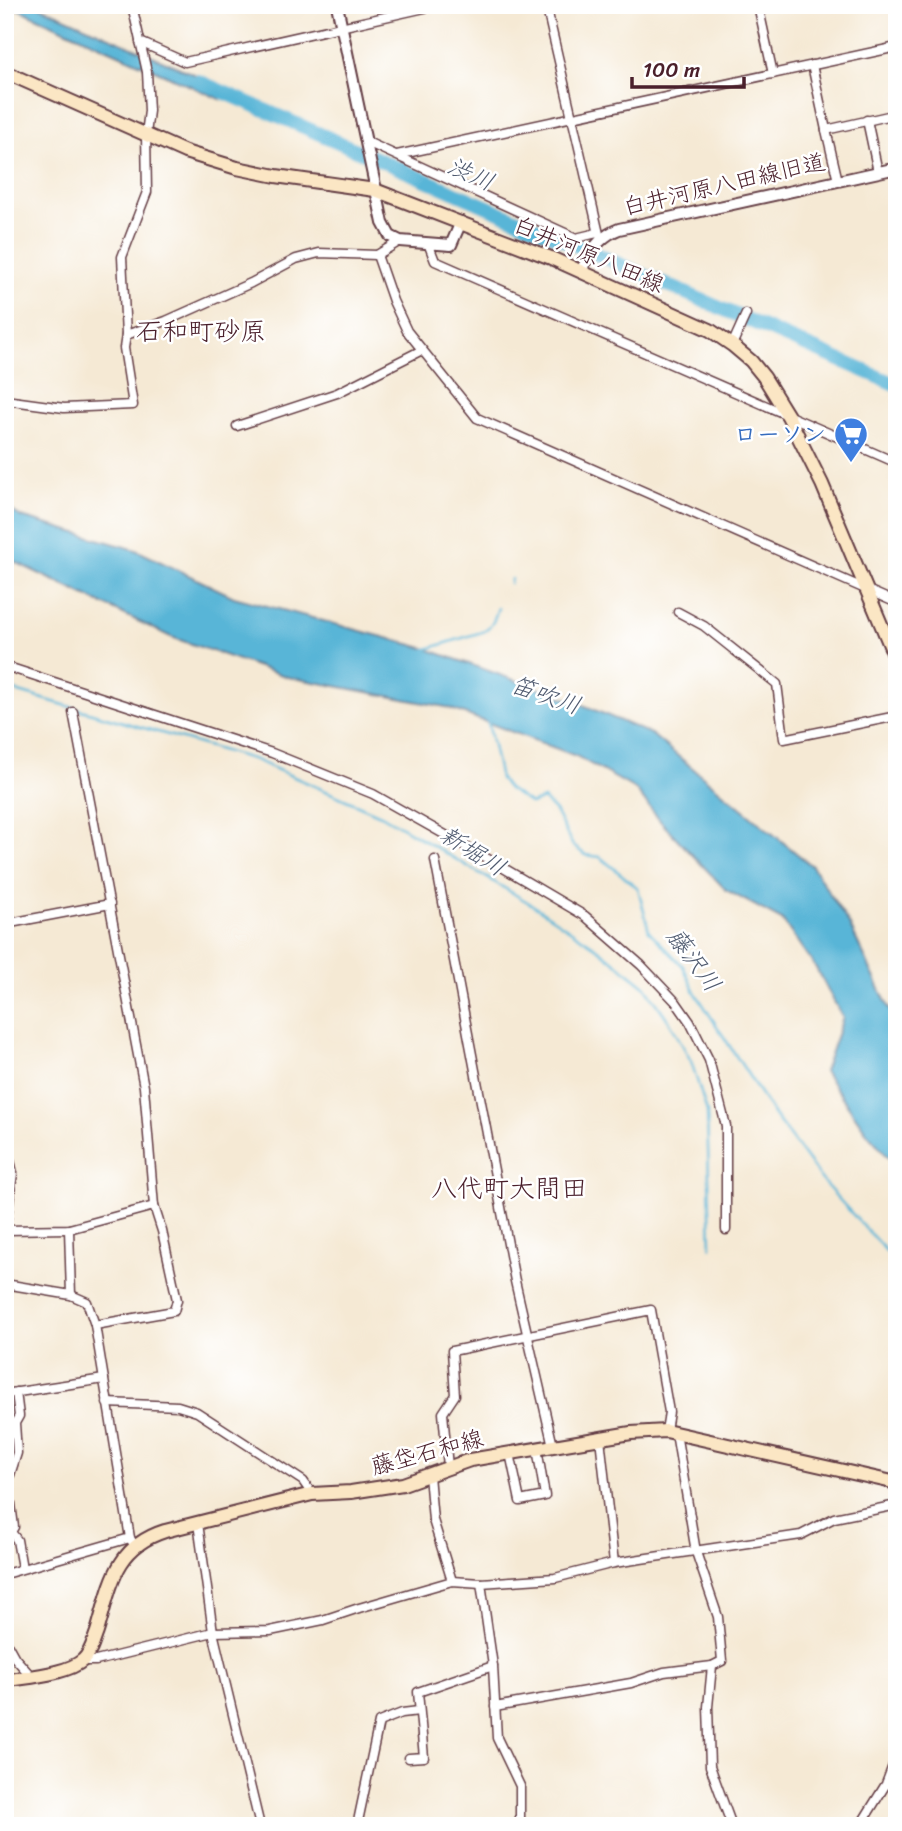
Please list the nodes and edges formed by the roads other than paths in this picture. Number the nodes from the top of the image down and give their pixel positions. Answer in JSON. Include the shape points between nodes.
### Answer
{"nodes":[{"id":1,"x":132,"y":5,"type":"edge"},
{"id":2,"x":337,"y":5,"type":"edge"},
{"id":3,"x":438,"y":5,"type":"edge"},
{"id":4,"x":546,"y":5,"type":"edge"},
{"id":5,"x":758,"y":5,"type":"edge"},
{"id":6,"x":342,"y":27,"type":"junction"},
{"id":7,"x":141,"y":45,"type":"junction"},
{"id":8,"x":897,"y":47,"type":"edge"},
{"id":9,"x":812,"y":65,"type":"junction"},
{"id":10,"x":5,"y":72,"type":"edge"},
{"id":11,"x":772,"y":74,"type":"junction"},
{"id":12,"x":897,"y":114,"type":"edge"},
{"id":13,"x":571,"y":118,"type":"junction"},
{"id":14,"x":867,"y":120,"type":"junction"},
{"id":15,"x":826,"y":130,"type":"junction"},
{"id":16,"x":146,"y":134,"type":"junction"},
{"id":17,"x":367,"y":144,"type":"junction"},
{"id":18,"x":397,"y":155,"type":"junction"},
{"id":19,"x":897,"y":168,"type":"edge"},
{"id":20,"x":878,"y":172,"type":"junction"},
{"id":21,"x":838,"y":181,"type":"junction"},
{"id":22,"x":375,"y":190,"type":"junction"},
{"id":23,"x":461,"y":222,"type":"junction"},
{"id":24,"x":600,"y":238,"type":"junction"},
{"id":25,"x":400,"y":241,"type":"junction"},
{"id":26,"x":428,"y":243,"type":"junction"},
{"id":27,"x":377,"y":255,"type":"junction"},
{"id":28,"x":583,"y":266,"type":"junction"},
{"id":29,"x":746,"y":314,"type":"dead end"},
{"id":30,"x":126,"y":335,"type":"junction"},
{"id":31,"x":732,"y":345,"type":"junction"},
{"id":32,"x":422,"y":350,"type":"junction"},
{"id":33,"x":5,"y":400,"type":"edge"},
{"id":34,"x":788,"y":416,"type":"junction"},
{"id":35,"x":237,"y":426,"type":"dead end"},
{"id":36,"x":897,"y":463,"type":"edge"},
{"id":37,"x":867,"y":590,"type":"junction"},
{"id":38,"x":897,"y":603,"type":"edge"},
{"id":39,"x":678,"y":611,"type":"dead end"},
{"id":40,"x":897,"y":662,"type":"edge"},
{"id":41,"x":5,"y":666,"type":"edge"},
{"id":42,"x":74,"y":712,"type":"dead end"},
{"id":43,"x":897,"y":716,"type":"edge"},
{"id":44,"x":435,"y":860,"type":"dead end"},
{"id":45,"x":110,"y":904,"type":"junction"},
{"id":46,"x":5,"y":924,"type":"edge"},
{"id":47,"x":5,"y":1140,"type":"edge"},
{"id":48,"x":154,"y":1206,"type":"junction"},
{"id":49,"x":7,"y":1209,"type":"edge"},
{"id":50,"x":69,"y":1229,"type":"junction"},
{"id":51,"x":726,"y":1230,"type":"dead end"},
{"id":52,"x":5,"y":1231,"type":"edge"},
{"id":53,"x":5,"y":1284,"type":"edge"},
{"id":54,"x":71,"y":1295,"type":"junction"},
{"id":55,"x":95,"y":1325,"type":"junction"},
{"id":56,"x":527,"y":1335,"type":"junction"},
{"id":57,"x":104,"y":1379,"type":"junction"},
{"id":58,"x":16,"y":1392,"type":"junction"},
{"id":59,"x":5,"y":1394,"type":"edge"},
{"id":60,"x":107,"y":1403,"type":"junction"},
{"id":61,"x":671,"y":1432,"type":"junction"},
{"id":62,"x":600,"y":1438,"type":"junction"},
{"id":63,"x":553,"y":1446,"type":"junction"},
{"id":64,"x":537,"y":1448,"type":"junction"},
{"id":65,"x":510,"y":1453,"type":"junction"},
{"id":66,"x":448,"y":1467,"type":"junction"},
{"id":67,"x":429,"y":1475,"type":"junction"},
{"id":68,"x":897,"y":1483,"type":"edge"},
{"id":69,"x":313,"y":1494,"type":"junction"},
{"id":70,"x":897,"y":1505,"type":"edge"},
{"id":71,"x":198,"y":1523,"type":"junction"},
{"id":72,"x":132,"y":1542,"type":"junction"},
{"id":73,"x":696,"y":1552,"type":"junction"},
{"id":74,"x":614,"y":1563,"type":"junction"},
{"id":75,"x":22,"y":1568,"type":"junction"},
{"id":76,"x":5,"y":1574,"type":"edge"},
{"id":77,"x":452,"y":1581,"type":"junction"},
{"id":78,"x":481,"y":1583,"type":"junction"},
{"id":79,"x":213,"y":1632,"type":"junction"},
{"id":80,"x":5,"y":1640,"type":"edge"},
{"id":81,"x":82,"y":1661,"type":"junction"},
{"id":82,"x":494,"y":1666,"type":"junction"},
{"id":83,"x":712,"y":1667,"type":"junction"},
{"id":84,"x":31,"y":1676,"type":"junction"},
{"id":85,"x":5,"y":1681,"type":"edge"},
{"id":86,"x":495,"y":1707,"type":"junction"},
{"id":87,"x":419,"y":1711,"type":"junction"},
{"id":88,"x":897,"y":1755,"type":"edge"},
{"id":89,"x":409,"y":1758,"type":"dead end"},
{"id":90,"x":260,"y":1826,"type":"edge"},
{"id":91,"x":357,"y":1826,"type":"edge"},
{"id":92,"x":520,"y":1826,"type":"edge"},
{"id":93,"x":732,"y":1826,"type":"edge"},
{"id":94,"x":860,"y":1826,"type":"edge"}],
"edges":[{"from":1,"to":7,"type":"street"},
{"from":2,"to":6,"type":"street"},
{"from":3,"to":6,"type":"street"},
{"from":4,"to":13,"type":"street"},
{"from":5,"to":11,"type":"street"},
{"from":6,"to":7,"type":"street","via":[[186,62]]},
{"from":6,"to":17,"type":"street"},
{"from":7,"to":16,"type":"street","via":[[147,72]]},
{"from":8,"to":9,"type":"street"},
{"from":9,"to":11,"type":"street"},
{"from":9,"to":15,"type":"street"},
{"from":10,"to":16,"type":"main road","name":"白井河原八田線"},
{"from":11,"to":13,"type":"street"},
{"from":12,"to":14,"type":"street"},
{"from":13,"to":18,"type":"street"},
{"from":13,"to":24,"type":"street"},
{"from":14,"to":15,"type":"street"},
{"from":14,"to":20,"type":"street"},
{"from":15,"to":21,"type":"street"},
{"from":16,"to":22,"type":"main road","name":"白井河原八田線","via":[[237,168]]},
{"from":16,"to":30,"type":"street","via":[[147,192],[122,257]]},
{"from":17,"to":18,"type":"street"},
{"from":17,"to":22,"type":"street"},
{"from":18,"to":24,"type":"street","via":[[576,238]]},
{"from":19,"to":20,"type":"street","name":"白井河原八田線旧道"},
{"from":20,"to":21,"type":"street","name":"白井河原八田線旧道"},
{"from":21,"to":24,"type":"street","name":"白井河原八田線旧道","via":[[619,229]]},
{"from":22,"to":23,"type":"main road","name":"白井河原八田線"},
{"from":22,"to":25,"type":"street","via":[[383,223],[390,236]]},
{"from":23,"to":26,"type":"street","via":[[451,245]]},
{"from":23,"to":28,"type":"main road","name":"白井河原八田線"},
{"from":24,"to":28,"type":"street"},
{"from":25,"to":26,"type":"street"},
{"from":25,"to":27,"type":"street"},
{"from":26,"to":34,"type":"street","via":[[435,261]]},
{"from":27,"to":30,"type":"street","via":[[319,253],[296,259],[251,283]]},
{"from":27,"to":32,"type":"street","via":[[407,331]]},
{"from":28,"to":31,"type":"main road","name":"白井河原八田線"},
{"from":29,"to":31,"type":"street"},
{"from":30,"to":33,"type":"street","via":[[132,405],[64,408]]},
{"from":31,"to":34,"type":"main road","name":"白井河原八田線","via":[[764,376]]},
{"from":32,"to":35,"type":"street","via":[[337,393]]},
{"from":32,"to":37,"type":"street","via":[[477,418]]},
{"from":34,"to":36,"type":"street"},
{"from":34,"to":37,"type":"main road","name":"白井河原八田線"},
{"from":37,"to":38,"type":"street"},
{"from":37,"to":40,"type":"main road","name":"白井河原八田線"},
{"from":39,"to":43,"type":"street","via":[[777,684],[784,739]]},
{"from":41,"to":51,"type":"street","via":[[272,752],[373,794],[585,916],[676,1002],[709,1060],[726,1126]]},
{"from":42,"to":45,"type":"street"},
{"from":44,"to":56,"type":"street"},
{"from":45,"to":46,"type":"street"},
{"from":45,"to":48,"type":"street","via":[[144,1087]]},
{"from":47,"to":49,"type":"street","via":[[13,1173]]},
{"from":48,"to":50,"type":"street"},
{"from":48,"to":55,"type":"street","via":[[177,1300],[174,1311]]},
{"from":49,"to":52,"type":"street"},
{"from":50,"to":52,"type":"street"},
{"from":50,"to":54,"type":"street"},
{"from":53,"to":54,"type":"street"},
{"from":54,"to":55,"type":"street","via":[[87,1302]]},
{"from":55,"to":57,"type":"street"},
{"from":56,"to":61,"type":"street","via":[[651,1310]]},
{"from":56,"to":63,"type":"street"},
{"from":56,"to":66,"type":"street","via":[[452,1351],[455,1395],[443,1413]]},
{"from":57,"to":58,"type":"street"},
{"from":57,"to":60,"type":"street"},
{"from":58,"to":59,"type":"street"},
{"from":58,"to":75,"type":"street","via":[[17,1453],[8,1481],[11,1532]]},
{"from":60,"to":69,"type":"street","via":[[178,1406],[197,1412],[303,1481]]},
{"from":60,"to":72,"type":"street"},
{"from":61,"to":62,"type":"main road","name":"藤垈石和線"},
{"from":61,"to":68,"type":"main road","name":"藤垈石和線"},
{"from":61,"to":73,"type":"street"},
{"from":62,"to":63,"type":"main road","name":"藤垈石和線"},
{"from":62,"to":74,"type":"street"},
{"from":63,"to":64,"type":"main road","name":"藤垈石和線"},
{"from":64,"to":65,"type":"main road","name":"藤垈石和線"},
{"from":64,"to":65,"type":"street","via":[[545,1496],[520,1501]]},
{"from":65,"to":66,"type":"main road","name":"藤垈石和線"},
{"from":66,"to":67,"type":"main road","name":"藤垈石和線"},
{"from":67,"to":69,"type":"main road","name":"藤垈石和線","via":[[393,1486]]},
{"from":67,"to":77,"type":"street","via":[[433,1520]]},
{"from":69,"to":71,"type":"main road","name":"藤垈石和線"},
{"from":70,"to":73,"type":"street","via":[[834,1518],[801,1535]]},
{"from":71,"to":72,"type":"main road","name":"藤垈石和線"},
{"from":71,"to":79,"type":"street"},
{"from":72,"to":75,"type":"street"},
{"from":72,"to":81,"type":"main road"},
{"from":73,"to":74,"type":"street"},
{"from":73,"to":83,"type":"street","via":[[718,1617],[722,1661]]},
{"from":74,"to":78,"type":"street","via":[[555,1578]]},
{"from":75,"to":76,"type":"street"},
{"from":77,"to":78,"type":"street"},
{"from":77,"to":79,"type":"street","via":[[323,1620],[270,1630]]},
{"from":78,"to":82,"type":"street"},
{"from":79,"to":81,"type":"street"},
{"from":79,"to":90,"type":"street"},
{"from":80,"to":84,"type":"street"},
{"from":81,"to":84,"type":"main road"},
{"from":82,"to":86,"type":"street"},
{"from":82,"to":87,"type":"street","via":[[418,1692]]},
{"from":83,"to":86,"type":"street","via":[[664,1672],[631,1683]]},
{"from":83,"to":93,"type":"street","via":[[710,1766]]},
{"from":84,"to":85,"type":"main road"},
{"from":86,"to":92,"type":"street","via":[[497,1738],[520,1786]]},
{"from":87,"to":89,"type":"street","via":[[424,1757]]},
{"from":87,"to":91,"type":"street","via":[[379,1721]]},
{"from":88,"to":94,"type":"street","via":[[886,1784]]}]}
